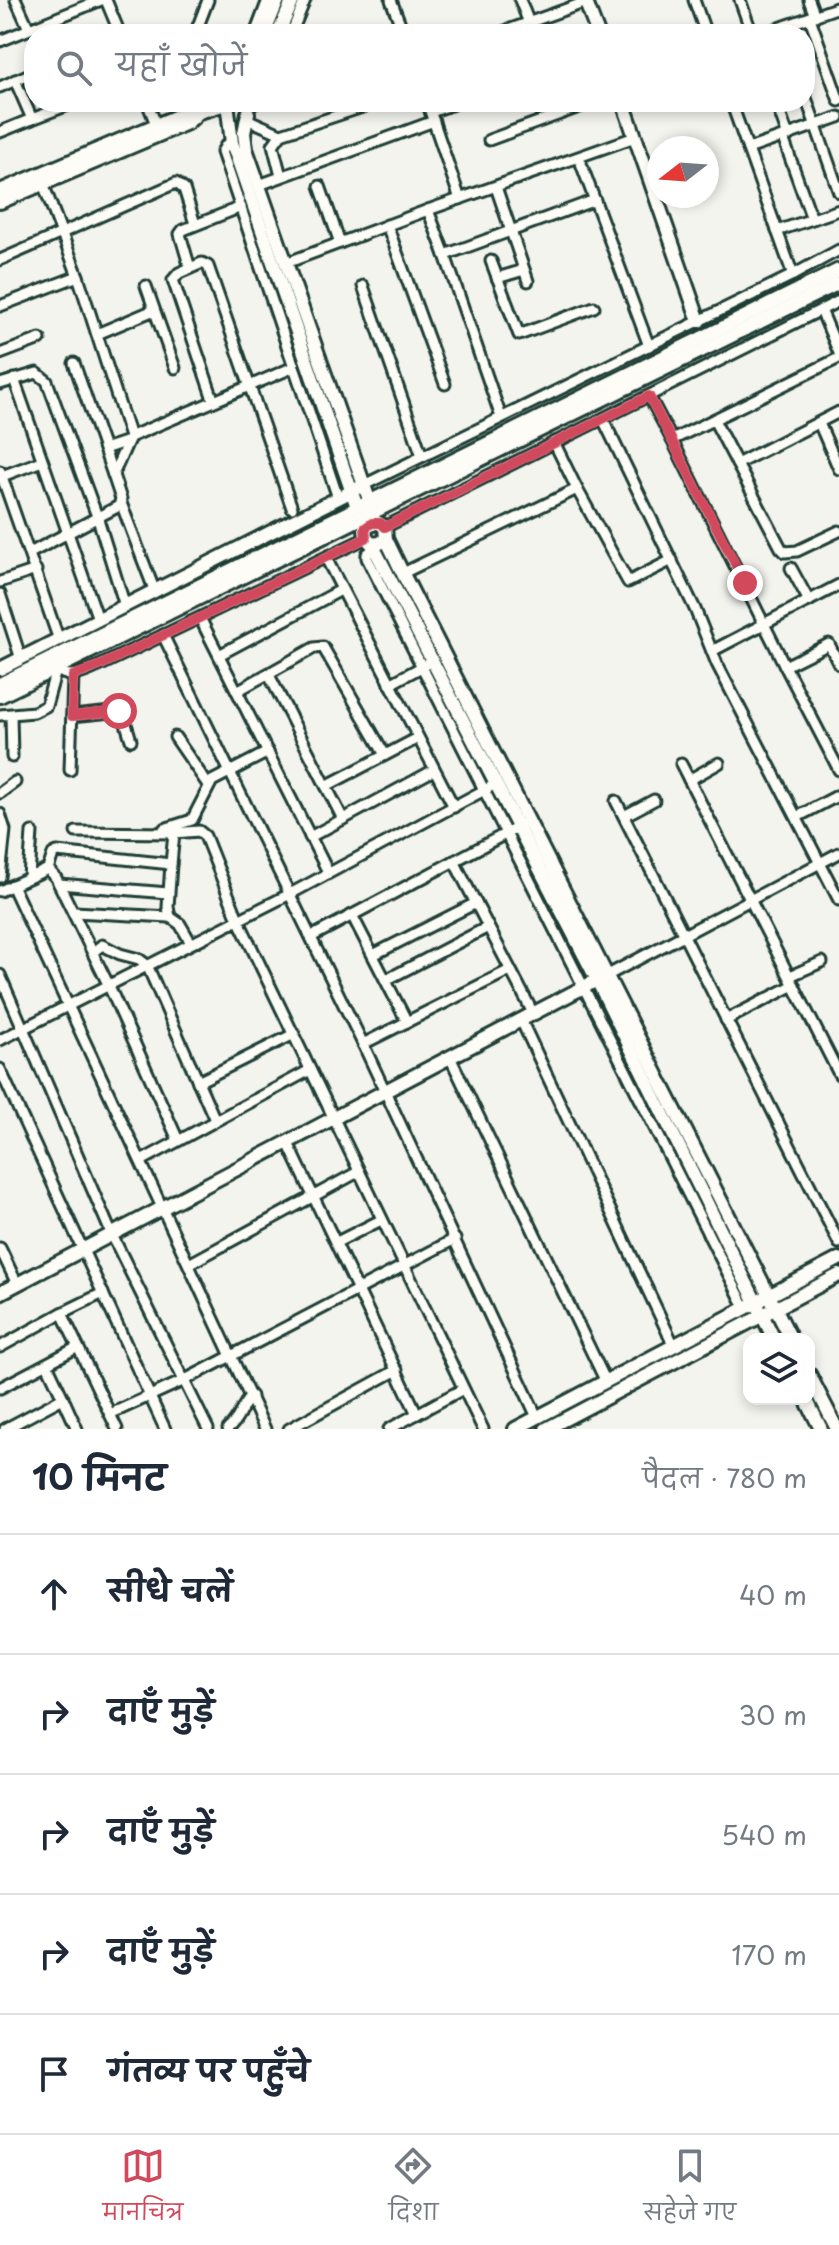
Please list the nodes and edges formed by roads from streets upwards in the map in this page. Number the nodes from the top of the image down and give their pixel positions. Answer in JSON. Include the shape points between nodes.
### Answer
{"nodes":[{"id":1,"x":16,"y":0,"type":"edge"},
{"id":2,"x":103,"y":0,"type":"edge"},
{"id":3,"x":208,"y":0,"type":"edge"},
{"id":4,"x":268,"y":0,"type":"edge"},
{"id":5,"x":278,"y":0,"type":"edge"},
{"id":6,"x":293,"y":0,"type":"edge"},
{"id":7,"x":305,"y":0,"type":"edge"},
{"id":8,"x":391,"y":0,"type":"edge"},
{"id":9,"x":520,"y":0,"type":"edge"},
{"id":10,"x":694,"y":0,"type":"edge"},
{"id":11,"x":809,"y":0,"type":"edge"},
{"id":12,"x":586,"y":1,"type":"edge"},
{"id":13,"x":744,"y":1,"type":"edge"},
{"id":14,"x":839,"y":7,"type":"edge"},
{"id":15,"x":813,"y":17,"type":"junction"},
{"id":16,"x":529,"y":23,"type":"junction"},
{"id":17,"x":27,"y":24,"type":"edge"},
{"id":18,"x":42,"y":24,"type":"edge"},
{"id":19,"x":115,"y":24,"type":"edge"},
{"id":20,"x":199,"y":24,"type":"edge"},
{"id":21,"x":259,"y":24,"type":"edge"},
{"id":22,"x":268,"y":24,"type":"edge"},
{"id":23,"x":282,"y":24,"type":"edge"},
{"id":24,"x":295,"y":24,"type":"edge"},
{"id":25,"x":400,"y":24,"type":"edge"},
{"id":26,"x":526,"y":24,"type":"edge"},
{"id":27,"x":594,"y":24,"type":"edge"},
{"id":28,"x":702,"y":24,"type":"edge"},
{"id":29,"x":750,"y":24,"type":"edge"},
{"id":30,"x":798,"y":24,"type":"edge"},
{"id":31,"x":24,"y":31,"type":"edge"},
{"id":32,"x":0,"y":41,"type":"edge"},
{"id":33,"x":24,"y":76,"type":"edge"},
{"id":34,"x":15,"y":80,"type":"junction"},
{"id":35,"x":0,"y":87,"type":"edge"},
{"id":36,"x":24,"y":101,"type":"edge"},
{"id":37,"x":839,"y":101,"type":"edge"},
{"id":38,"x":29,"y":112,"type":"edge"},
{"id":39,"x":50,"y":112,"type":"edge"},
{"id":40,"x":151,"y":112,"type":"edge"},
{"id":41,"x":187,"y":112,"type":"edge"},
{"id":42,"x":207,"y":112,"type":"edge"},
{"id":43,"x":228,"y":112,"type":"edge"},
{"id":44,"x":244,"y":112,"type":"edge"},
{"id":45,"x":249,"y":112,"type":"edge"},
{"id":46,"x":255,"y":112,"type":"edge"},
{"id":47,"x":348,"y":112,"type":"edge"},
{"id":48,"x":430,"y":112,"type":"edge"},
{"id":49,"x":566,"y":112,"type":"edge"},
{"id":50,"x":626,"y":112,"type":"edge"},
{"id":51,"x":735,"y":112,"type":"edge"},
{"id":52,"x":779,"y":112,"type":"edge"},
{"id":53,"x":811,"y":112,"type":"edge"},
{"id":54,"x":839,"y":117,"type":"edge"},
{"id":55,"x":32,"y":119,"type":"junction"},
{"id":56,"x":816,"y":126,"type":"junction"},
{"id":57,"x":158,"y":130,"type":"junction"},
{"id":58,"x":0,"y":132,"type":"edge"},
{"id":59,"x":281,"y":134,"type":"junction"},
{"id":60,"x":635,"y":137,"type":"junction"},
{"id":61,"x":786,"y":137,"type":"junction"},
{"id":62,"x":489,"y":140,"type":"dead end"},
{"id":63,"x":232,"y":143,"type":"junction"},
{"id":64,"x":748,"y":149,"type":"junction"},
{"id":65,"x":579,"y":158,"type":"junction"},
{"id":66,"x":281,"y":176,"type":"junction"},
{"id":67,"x":41,"y":180,"type":"junction"},
{"id":68,"x":259,"y":185,"type":"junction"},
{"id":69,"x":320,"y":186,"type":"dead end"},
{"id":70,"x":496,"y":187,"type":"junction"},
{"id":71,"x":0,"y":191,"type":"edge"},
{"id":72,"x":839,"y":192,"type":"edge"},
{"id":73,"x":460,"y":199,"type":"junction"},
{"id":74,"x":595,"y":200,"type":"junction"},
{"id":75,"x":0,"y":202,"type":"edge"},
{"id":76,"x":241,"y":207,"type":"junction"},
{"id":77,"x":428,"y":210,"type":"junction"},
{"id":78,"x":839,"y":210,"type":"edge"},
{"id":79,"x":812,"y":219,"type":"junction"},
{"id":80,"x":195,"y":224,"type":"junction"},
{"id":81,"x":387,"y":225,"type":"junction"},
{"id":82,"x":510,"y":230,"type":"junction"},
{"id":83,"x":777,"y":231,"type":"junction"},
{"id":84,"x":62,"y":235,"type":"junction"},
{"id":85,"x":340,"y":243,"type":"junction"},
{"id":86,"x":839,"y":250,"type":"edge"},
{"id":87,"x":445,"y":255,"type":"junction"},
{"id":88,"x":0,"y":260,"type":"edge"},
{"id":89,"x":491,"y":261,"type":"dead end"},
{"id":90,"x":286,"y":263,"type":"junction"},
{"id":91,"x":190,"y":268,"type":"junction"},
{"id":92,"x":524,"y":270,"type":"junction"},
{"id":93,"x":839,"y":270,"type":"edge"},
{"id":94,"x":793,"y":275,"type":"junction"},
{"id":95,"x":78,"y":276,"type":"junction"},
{"id":96,"x":497,"y":278,"type":"junction"},
{"id":97,"x":528,"y":281,"type":"dead end"},
{"id":98,"x":839,"y":283,"type":"edge"},
{"id":99,"x":146,"y":286,"type":"dead end"},
{"id":100,"x":363,"y":286,"type":"dead end"},
{"id":101,"x":839,"y":301,"type":"edge"},
{"id":102,"x":0,"y":306,"type":"edge"},
{"id":103,"x":594,"y":307,"type":"dead end"},
{"id":104,"x":154,"y":310,"type":"junction"},
{"id":105,"x":821,"y":310,"type":"junction"},
{"id":106,"x":699,"y":321,"type":"junction"},
{"id":107,"x":97,"y":334,"type":"junction"},
{"id":108,"x":40,"y":339,"type":"dead end"},
{"id":109,"x":710,"y":340,"type":"junction"},
{"id":110,"x":649,"y":346,"type":"junction"},
{"id":111,"x":0,"y":354,"type":"edge"},
{"id":112,"x":839,"y":356,"type":"edge"},
{"id":113,"x":74,"y":363,"type":"dead end"},
{"id":114,"x":294,"y":367,"type":"junction"},
{"id":115,"x":175,"y":368,"type":"dead end"},
{"id":116,"x":14,"y":379,"type":"junction"},
{"id":117,"x":249,"y":383,"type":"junction"},
{"id":118,"x":0,"y":384,"type":"edge"},
{"id":119,"x":445,"y":384,"type":"dead end"},
{"id":120,"x":649,"y":396,"type":"junction"},
{"id":121,"x":213,"y":399,"type":"junction"},
{"id":122,"x":839,"y":412,"type":"edge"},
{"id":123,"x":501,"y":417,"type":"junction"},
{"id":124,"x":603,"y":419,"type":"junction"},
{"id":125,"x":714,"y":420,"type":"junction"},
{"id":126,"x":819,"y":423,"type":"junction"},
{"id":127,"x":129,"y":439,"type":"junction"},
{"id":128,"x":672,"y":440,"type":"junction"},
{"id":129,"x":554,"y":442,"type":"junction"},
{"id":130,"x":104,"y":449,"type":"junction"},
{"id":131,"x":422,"y":456,"type":"junction"},
{"id":132,"x":42,"y":461,"type":"junction"},
{"id":133,"x":737,"y":464,"type":"junction"},
{"id":134,"x":839,"y":469,"type":"edge"},
{"id":135,"x":1,"y":474,"type":"edge"},
{"id":136,"x":113,"y":475,"type":"junction"},
{"id":137,"x":364,"y":485,"type":"junction"},
{"id":138,"x":577,"y":489,"type":"junction"},
{"id":139,"x":352,"y":491,"type":"junction"},
{"id":140,"x":338,"y":498,"type":"junction"},
{"id":141,"x":121,"y":503,"type":"junction"},
{"id":142,"x":292,"y":508,"type":"dead end"},
{"id":143,"x":98,"y":519,"type":"junction"},
{"id":144,"x":372,"y":526,"type":"junction"},
{"id":145,"x":839,"y":531,"type":"edge"},
{"id":146,"x":68,"y":534,"type":"junction"},
{"id":147,"x":30,"y":553,"type":"junction"},
{"id":148,"x":326,"y":558,"type":"junction"},
{"id":149,"x":672,"y":560,"type":"junction"},
{"id":150,"x":791,"y":568,"type":"dead end"},
{"id":151,"x":36,"y":570,"type":"junction"},
{"id":152,"x":403,"y":573,"type":"junction"},
{"id":153,"x":0,"y":582,"type":"edge"},
{"id":154,"x":839,"y":585,"type":"edge"},
{"id":155,"x":341,"y":590,"type":"junction"},
{"id":156,"x":155,"y":592,"type":"junction"},
{"id":157,"x":0,"y":594,"type":"edge"},
{"id":158,"x":809,"y":601,"type":"junction"},
{"id":159,"x":125,"y":606,"type":"junction"},
{"id":160,"x":200,"y":618,"type":"junction"},
{"id":161,"x":98,"y":619,"type":"junction"},
{"id":162,"x":764,"y":625,"type":"junction"},
{"id":163,"x":163,"y":635,"type":"junction"},
{"id":164,"x":839,"y":639,"type":"edge"},
{"id":165,"x":829,"y":644,"type":"junction"},
{"id":166,"x":712,"y":651,"type":"junction"},
{"id":167,"x":219,"y":655,"type":"junction"},
{"id":168,"x":55,"y":656,"type":"junction"},
{"id":169,"x":21,"y":659,"type":"junction"},
{"id":170,"x":427,"y":664,"type":"junction"},
{"id":171,"x":839,"y":664,"type":"edge"},
{"id":172,"x":785,"y":666,"type":"junction"},
{"id":173,"x":0,"y":669,"type":"edge"},
{"id":174,"x":269,"y":675,"type":"junction"},
{"id":175,"x":73,"y":676,"type":"junction"},
{"id":176,"x":0,"y":684,"type":"edge"},
{"id":177,"x":390,"y":684,"type":"junction"},
{"id":178,"x":237,"y":691,"type":"junction"},
{"id":179,"x":0,"y":696,"type":"edge"},
{"id":180,"x":6,"y":715,"type":"edge"},
{"id":181,"x":72,"y":716,"type":"junction"},
{"id":182,"x":175,"y":737,"type":"dead end"},
{"id":183,"x":418,"y":738,"type":"junction"},
{"id":184,"x":131,"y":740,"type":"dead end"},
{"id":185,"x":268,"y":752,"type":"junction"},
{"id":186,"x":385,"y":755,"type":"junction"},
{"id":187,"x":12,"y":757,"type":"dead end"},
{"id":188,"x":719,"y":763,"type":"dead end"},
{"id":189,"x":681,"y":764,"type":"dead end"},
{"id":190,"x":70,"y":770,"type":"dead end"},
{"id":191,"x":434,"y":770,"type":"junction"},
{"id":192,"x":839,"y":770,"type":"edge"},
{"id":193,"x":231,"y":771,"type":"junction"},
{"id":194,"x":689,"y":780,"type":"junction"},
{"id":195,"x":15,"y":782,"type":"dead end"},
{"id":196,"x":208,"y":785,"type":"junction"},
{"id":197,"x":326,"y":786,"type":"junction"},
{"id":198,"x":491,"y":787,"type":"junction"},
{"id":199,"x":0,"y":793,"type":"edge"},
{"id":200,"x":839,"y":795,"type":"edge"},
{"id":201,"x":654,"y":800,"type":"dead end"},
{"id":202,"x":616,"y":801,"type":"dead end"},
{"id":203,"x":454,"y":807,"type":"junction"},
{"id":204,"x":0,"y":814,"type":"edge"},
{"id":205,"x":624,"y":816,"type":"junction"},
{"id":206,"x":797,"y":817,"type":"junction"},
{"id":207,"x":343,"y":819,"type":"junction"},
{"id":208,"x":518,"y":827,"type":"junction"},
{"id":209,"x":32,"y":832,"type":"dead end"},
{"id":210,"x":76,"y":832,"type":"dead end"},
{"id":211,"x":151,"y":833,"type":"junction"},
{"id":212,"x":174,"y":833,"type":"junction"},
{"id":213,"x":310,"y":837,"type":"junction"},
{"id":214,"x":2,"y":850,"type":"edge"},
{"id":215,"x":839,"y":853,"type":"edge"},
{"id":216,"x":454,"y":861,"type":"junction"},
{"id":217,"x":820,"y":863,"type":"junction"},
{"id":218,"x":171,"y":864,"type":"junction"},
{"id":219,"x":48,"y":869,"type":"junction"},
{"id":220,"x":328,"y":872,"type":"junction"},
{"id":221,"x":0,"y":877,"type":"edge"},
{"id":222,"x":29,"y":877,"type":"junction"},
{"id":223,"x":59,"y":884,"type":"junction"},
{"id":224,"x":12,"y":885,"type":"junction"},
{"id":225,"x":0,"y":891,"type":"edge"},
{"id":226,"x":168,"y":893,"type":"junction"},
{"id":227,"x":290,"y":894,"type":"junction"},
{"id":228,"x":751,"y":900,"type":"junction"},
{"id":229,"x":839,"y":900,"type":"edge"},
{"id":230,"x":476,"y":903,"type":"junction"},
{"id":231,"x":74,"y":912,"type":"junction"},
{"id":232,"x":352,"y":915,"type":"junction"},
{"id":233,"x":170,"y":917,"type":"junction"},
{"id":234,"x":238,"y":919,"type":"junction"},
{"id":235,"x":488,"y":927,"type":"junction"},
{"id":236,"x":683,"y":935,"type":"junction"},
{"id":237,"x":311,"y":937,"type":"junction"},
{"id":238,"x":191,"y":943,"type":"junction"},
{"id":239,"x":93,"y":952,"type":"junction"},
{"id":240,"x":373,"y":955,"type":"junction"},
{"id":241,"x":822,"y":962,"type":"dead end"},
{"id":242,"x":147,"y":965,"type":"junction"},
{"id":243,"x":510,"y":970,"type":"junction"},
{"id":244,"x":0,"y":975,"type":"edge"},
{"id":245,"x":386,"y":980,"type":"junction"},
{"id":246,"x":792,"y":980,"type":"junction"},
{"id":247,"x":596,"y":981,"type":"junction"},
{"id":248,"x":108,"y":984,"type":"junction"},
{"id":249,"x":69,"y":1005,"type":"junction"},
{"id":250,"x":527,"y":1016,"type":"junction"},
{"id":251,"x":726,"y":1020,"type":"junction"},
{"id":252,"x":407,"y":1022,"type":"junction"},
{"id":253,"x":22,"y":1028,"type":"junction"},
{"id":254,"x":294,"y":1034,"type":"junction"},
{"id":255,"x":0,"y":1040,"type":"edge"},
{"id":256,"x":363,"y":1044,"type":"junction"},
{"id":257,"x":450,"y":1057,"type":"junction"},
{"id":258,"x":0,"y":1069,"type":"edge"},
{"id":259,"x":310,"y":1070,"type":"junction"},
{"id":260,"x":839,"y":1074,"type":"edge"},
{"id":261,"x":198,"y":1082,"type":"junction"},
{"id":262,"x":385,"y":1092,"type":"junction"},
{"id":263,"x":334,"y":1119,"type":"junction"},
{"id":264,"x":215,"y":1120,"type":"junction"},
{"id":265,"x":178,"y":1140,"type":"junction"},
{"id":266,"x":288,"y":1143,"type":"junction"},
{"id":267,"x":141,"y":1161,"type":"junction"},
{"id":268,"x":358,"y":1172,"type":"junction"},
{"id":269,"x":314,"y":1196,"type":"junction"},
{"id":270,"x":162,"y":1208,"type":"junction"},
{"id":271,"x":381,"y":1220,"type":"junction"},
{"id":272,"x":112,"y":1235,"type":"junction"},
{"id":273,"x":455,"y":1239,"type":"junction"},
{"id":274,"x":337,"y":1242,"type":"junction"},
{"id":275,"x":839,"y":1243,"type":"edge"},
{"id":276,"x":83,"y":1249,"type":"junction"},
{"id":277,"x":1,"y":1254,"type":"edge"},
{"id":278,"x":839,"y":1259,"type":"edge"},
{"id":279,"x":189,"y":1264,"type":"junction"},
{"id":280,"x":404,"y":1265,"type":"junction"},
{"id":281,"x":839,"y":1275,"type":"edge"},
{"id":282,"x":17,"y":1284,"type":"junction"},
{"id":283,"x":359,"y":1288,"type":"junction"},
{"id":284,"x":0,"y":1293,"type":"edge"},
{"id":285,"x":103,"y":1293,"type":"junction"},
{"id":286,"x":761,"y":1305,"type":"junction"},
{"id":287,"x":62,"y":1313,"type":"junction"},
{"id":288,"x":772,"y":1333,"type":"edge"},
{"id":289,"x":786,"y":1333,"type":"edge"},
{"id":290,"x":674,"y":1346,"type":"junction"},
{"id":291,"x":0,"y":1347,"type":"edge"},
{"id":292,"x":78,"y":1347,"type":"junction"},
{"id":293,"x":232,"y":1354,"type":"junction"},
{"id":294,"x":47,"y":1364,"type":"junction"},
{"id":295,"x":397,"y":1370,"type":"junction"},
{"id":296,"x":185,"y":1380,"type":"junction"},
{"id":297,"x":606,"y":1382,"type":"junction"},
{"id":298,"x":815,"y":1385,"type":"edge"},
{"id":299,"x":0,"y":1388,"type":"edge"},
{"id":300,"x":463,"y":1389,"type":"junction"},
{"id":301,"x":149,"y":1395,"type":"junction"},
{"id":302,"x":251,"y":1396,"type":"junction"},
{"id":303,"x":63,"y":1398,"type":"junction"},
{"id":304,"x":809,"y":1405,"type":"edge"},
{"id":305,"x":110,"y":1414,"type":"junction"},
{"id":306,"x":417,"y":1414,"type":"junction"},
{"id":307,"x":537,"y":1417,"type":"junction"},
{"id":308,"x":836,"y":1423,"type":"edge"},
{"id":309,"x":5,"y":1429,"type":"edge"},
{"id":310,"x":77,"y":1429,"type":"edge"},
{"id":311,"x":117,"y":1429,"type":"edge"},
{"id":312,"x":165,"y":1429,"type":"edge"},
{"id":313,"x":208,"y":1429,"type":"edge"},
{"id":314,"x":228,"y":1429,"type":"edge"},
{"id":315,"x":265,"y":1429,"type":"edge"},
{"id":316,"x":289,"y":1429,"type":"edge"},
{"id":317,"x":389,"y":1429,"type":"edge"},
{"id":318,"x":483,"y":1429,"type":"edge"},
{"id":319,"x":515,"y":1429,"type":"edge"},
{"id":320,"x":546,"y":1429,"type":"edge"},
{"id":321,"x":821,"y":1429,"type":"edge"}],
"edges":[{"from":1,"to":17,"type":"street"},
{"from":2,"to":18,"type":"street"},
{"from":2,"to":19,"type":"street"},
{"from":3,"to":20,"type":"street"},
{"from":4,"to":21,"type":"street"},
{"from":5,"to":22,"type":"street"},
{"from":6,"to":23,"type":"street"},
{"from":7,"to":24,"type":"street"},
{"from":8,"to":25,"type":"street"},
{"from":9,"to":16,"type":"street"},
{"from":10,"to":28,"type":"street"},
{"from":11,"to":15,"type":"street"},
{"from":12,"to":16,"type":"street"},
{"from":12,"to":27,"type":"street"},
{"from":13,"to":29,"type":"street"},
{"from":14,"to":15,"type":"street"},
{"from":15,"to":30,"type":"street"},
{"from":15,"to":37,"type":"street"},
{"from":16,"to":26,"type":"street"},
{"from":31,"to":32,"type":"street"},
{"from":33,"to":34,"type":"street"},
{"from":34,"to":35,"type":"street"},
{"from":34,"to":36,"type":"street"},
{"from":38,"to":55,"type":"street"},
{"from":39,"to":55,"type":"street"},
{"from":40,"to":57,"type":"street"},
{"from":41,"to":57,"type":"street"},
{"from":42,"to":43,"type":"street"},
{"from":43,"to":44,"type":"street","via":[[236,118]]},
{"from":43,"to":63,"type":"street"},
{"from":45,"to":68,"type":"street","via":[[246,149]]},
{"from":46,"to":59,"type":"street"},
{"from":47,"to":59,"type":"street"},
{"from":48,"to":66,"type":"street"},
{"from":48,"to":73,"type":"street"},
{"from":49,"to":62,"type":"street"},
{"from":50,"to":60,"type":"street"},
{"from":51,"to":64,"type":"street"},
{"from":52,"to":61,"type":"street"},
{"from":53,"to":56,"type":"street"},
{"from":54,"to":56,"type":"street"},
{"from":55,"to":58,"type":"street"},
{"from":56,"to":61,"type":"street"},
{"from":56,"to":72,"type":"street"},
{"from":57,"to":67,"type":"street"},
{"from":59,"to":66,"type":"street","via":[[273,145]]},
{"from":60,"to":65,"type":"street"},
{"from":60,"to":106,"type":"street"},
{"from":61,"to":64,"type":"street"},
{"from":61,"to":79,"type":"street"},
{"from":63,"to":76,"type":"street","via":[[222,152]]},
{"from":63,"to":139,"type":"street"},
{"from":64,"to":83,"type":"street"},
{"from":65,"to":70,"type":"street"},
{"from":65,"to":74,"type":"street"},
{"from":66,"to":68,"type":"street"},
{"from":67,"to":71,"type":"street"},
{"from":67,"to":75,"type":"street"},
{"from":67,"to":84,"type":"street"},
{"from":68,"to":90,"type":"street"},
{"from":69,"to":85,"type":"street"},
{"from":70,"to":73,"type":"street"},
{"from":70,"to":82,"type":"street"},
{"from":73,"to":77,"type":"street"},
{"from":74,"to":82,"type":"street"},
{"from":74,"to":110,"type":"street"},
{"from":76,"to":80,"type":"street"},
{"from":76,"to":114,"type":"street"},
{"from":77,"to":81,"type":"street"},
{"from":77,"to":87,"type":"street"},
{"from":78,"to":79,"type":"street"},
{"from":79,"to":83,"type":"street"},
{"from":80,"to":84,"type":"street","via":[[184,189],[176,183]]},
{"from":80,"to":91,"type":"street","via":[[180,234]]},
{"from":81,"to":85,"type":"street"},
{"from":81,"to":119,"type":"street"},
{"from":82,"to":87,"type":"street"},
{"from":82,"to":92,"type":"street"},
{"from":83,"to":94,"type":"street"},
{"from":84,"to":88,"type":"street"},
{"from":84,"to":95,"type":"street"},
{"from":85,"to":90,"type":"street"},
{"from":86,"to":94,"type":"street"},
{"from":87,"to":123,"type":"street"},
{"from":89,"to":96,"type":"street"},
{"from":90,"to":137,"type":"street"},
{"from":91,"to":117,"type":"street","via":[[208,266]]},
{"from":91,"to":121,"type":"street","via":[[173,280]]},
{"from":92,"to":96,"type":"street"},
{"from":92,"to":97,"type":"street"},
{"from":93,"to":109,"type":"street"},
{"from":94,"to":106,"type":"street"},
{"from":95,"to":102,"type":"street"},
{"from":95,"to":107,"type":"street"},
{"from":96,"to":103,"type":"street","via":[[519,335]]},
{"from":98,"to":109,"type":"street"},
{"from":99,"to":104,"type":"street"},
{"from":100,"to":131,"type":"street"},
{"from":101,"to":105,"type":"street"},
{"from":104,"to":107,"type":"street"},
{"from":104,"to":115,"type":"street"},
{"from":105,"to":112,"type":"street"},
{"from":105,"to":120,"type":"street"},
{"from":106,"to":110,"type":"street"},
{"from":107,"to":127,"type":"street"},
{"from":108,"to":111,"type":"street"},
{"from":109,"to":144,"type":"street"},
{"from":110,"to":123,"type":"street"},
{"from":112,"to":125,"type":"street"},
{"from":113,"to":130,"type":"street"},
{"from":114,"to":117,"type":"street"},
{"from":114,"to":140,"type":"street"},
{"from":116,"to":118,"type":"street"},
{"from":116,"to":132,"type":"street"},
{"from":116,"to":143,"type":"street","via":[[37,373],[47,381]]},
{"from":117,"to":121,"type":"street"},
{"from":117,"to":142,"type":"street"},
{"from":120,"to":124,"type":"street"},
{"from":120,"to":128,"type":"street"},
{"from":121,"to":127,"type":"street"},
{"from":122,"to":126,"type":"street"},
{"from":123,"to":131,"type":"street"},
{"from":124,"to":129,"type":"street"},
{"from":124,"to":149,"type":"street"},
{"from":125,"to":128,"type":"street"},
{"from":125,"to":133,"type":"street"},
{"from":126,"to":133,"type":"street"},
{"from":126,"to":134,"type":"street"},
{"from":127,"to":130,"type":"street"},
{"from":127,"to":136,"type":"street"},
{"from":128,"to":162,"type":"street"},
{"from":129,"to":138,"type":"street"},
{"from":129,"to":144,"type":"street"},
{"from":130,"to":136,"type":"street"},
{"from":131,"to":137,"type":"street"},
{"from":132,"to":135,"type":"street"},
{"from":132,"to":146,"type":"street"},
{"from":133,"to":145,"type":"street","via":[[785,552]]},
{"from":135,"to":147,"type":"street"},
{"from":136,"to":141,"type":"street"},
{"from":137,"to":139,"type":"street"},
{"from":137,"to":144,"type":"street"},
{"from":138,"to":149,"type":"street","via":[[628,582]]},
{"from":138,"to":152,"type":"street"},
{"from":139,"to":140,"type":"street"},
{"from":139,"to":144,"type":"street"},
{"from":140,"to":156,"type":"street"},
{"from":141,"to":143,"type":"street"},
{"from":141,"to":156,"type":"street"},
{"from":143,"to":146,"type":"street"},
{"from":143,"to":159,"type":"street"},
{"from":144,"to":148,"type":"street"},
{"from":144,"to":152,"type":"street"},
{"from":144,"to":168,"type":"street"},
{"from":144,"to":170,"type":"street"},
{"from":146,"to":147,"type":"street"},
{"from":146,"to":161,"type":"street"},
{"from":147,"to":151,"type":"street"},
{"from":148,"to":155,"type":"street"},
{"from":148,"to":160,"type":"street"},
{"from":149,"to":166,"type":"street"},
{"from":150,"to":158,"type":"street"},
{"from":151,"to":153,"type":"street"},
{"from":151,"to":168,"type":"street"},
{"from":152,"to":208,"type":"street"},
{"from":154,"to":158,"type":"street"},
{"from":155,"to":167,"type":"street"},
{"from":155,"to":177,"type":"street"},
{"from":156,"to":159,"type":"street"},
{"from":157,"to":169,"type":"street"},
{"from":158,"to":162,"type":"street"},
{"from":159,"to":161,"type":"street"},
{"from":160,"to":163,"type":"street"},
{"from":160,"to":167,"type":"street"},
{"from":161,"to":168,"type":"street"},
{"from":162,"to":166,"type":"street"},
{"from":162,"to":172,"type":"street"},
{"from":163,"to":175,"type":"street"},
{"from":163,"to":193,"type":"street"},
{"from":164,"to":165,"type":"street"},
{"from":165,"to":171,"type":"street"},
{"from":165,"to":172,"type":"street"},
{"from":166,"to":206,"type":"street"},
{"from":167,"to":178,"type":"street"},
{"from":168,"to":169,"type":"street"},
{"from":168,"to":175,"type":"street"},
{"from":168,"to":176,"type":"street"},
{"from":168,"to":179,"type":"street"},
{"from":168,"to":180,"type":"street","via":[[46,706]]},
{"from":169,"to":173,"type":"street"},
{"from":170,"to":177,"type":"street"},
{"from":170,"to":198,"type":"street"},
{"from":172,"to":192,"type":"street"},
{"from":174,"to":178,"type":"street"},
{"from":174,"to":186,"type":"street","via":[[314,648],[326,649]]},
{"from":174,"to":197,"type":"street"},
{"from":175,"to":181,"type":"street"},
{"from":177,"to":183,"type":"street"},
{"from":178,"to":185,"type":"street"},
{"from":180,"to":187,"type":"street"},
{"from":181,"to":184,"type":"street","via":[[122,711]]},
{"from":181,"to":190,"type":"street"},
{"from":182,"to":196,"type":"street"},
{"from":183,"to":186,"type":"street"},
{"from":183,"to":191,"type":"street"},
{"from":185,"to":193,"type":"street"},
{"from":185,"to":213,"type":"street"},
{"from":186,"to":197,"type":"street"},
{"from":188,"to":194,"type":"street"},
{"from":189,"to":194,"type":"street"},
{"from":191,"to":203,"type":"street"},
{"from":191,"to":207,"type":"street"},
{"from":193,"to":196,"type":"street"},
{"from":193,"to":227,"type":"street"},
{"from":194,"to":228,"type":"street"},
{"from":195,"to":199,"type":"street"},
{"from":196,"to":211,"type":"street","via":[[192,820]]},
{"from":197,"to":207,"type":"street"},
{"from":198,"to":203,"type":"street"},
{"from":198,"to":208,"type":"street"},
{"from":200,"to":206,"type":"street"},
{"from":201,"to":205,"type":"street"},
{"from":202,"to":205,"type":"street"},
{"from":203,"to":220,"type":"street"},
{"from":204,"to":214,"type":"street","via":[[5,830]]},
{"from":205,"to":236,"type":"street"},
{"from":206,"to":217,"type":"street"},
{"from":207,"to":213,"type":"street"},
{"from":208,"to":216,"type":"street"},
{"from":208,"to":247,"type":"street"},
{"from":208,"to":247,"type":"street"},
{"from":209,"to":222,"type":"street"},
{"from":210,"to":211,"type":"street"},
{"from":211,"to":212,"type":"street"},
{"from":212,"to":218,"type":"street"},
{"from":212,"to":234,"type":"street","via":[[199,831],[205,836]]},
{"from":213,"to":220,"type":"street"},
{"from":214,"to":221,"type":"street"},
{"from":215,"to":217,"type":"street"},
{"from":216,"to":230,"type":"street"},
{"from":216,"to":232,"type":"street"},
{"from":217,"to":228,"type":"street"},
{"from":217,"to":229,"type":"street"},
{"from":218,"to":219,"type":"street","via":[[57,852]]},
{"from":218,"to":226,"type":"street"},
{"from":219,"to":222,"type":"street"},
{"from":219,"to":223,"type":"street"},
{"from":220,"to":227,"type":"street"},
{"from":222,"to":224,"type":"street"},
{"from":223,"to":226,"type":"street"},
{"from":223,"to":231,"type":"street"},
{"from":224,"to":225,"type":"street"},
{"from":224,"to":249,"type":"street"},
{"from":226,"to":233,"type":"street"},
{"from":227,"to":234,"type":"street"},
{"from":227,"to":237,"type":"street"},
{"from":228,"to":236,"type":"street"},
{"from":228,"to":246,"type":"street"},
{"from":230,"to":235,"type":"street"},
{"from":230,"to":240,"type":"street"},
{"from":231,"to":233,"type":"street"},
{"from":231,"to":239,"type":"street"},
{"from":232,"to":237,"type":"street"},
{"from":232,"to":240,"type":"street"},
{"from":233,"to":238,"type":"street"},
{"from":234,"to":238,"type":"street"},
{"from":234,"to":254,"type":"street"},
{"from":235,"to":243,"type":"street"},
{"from":235,"to":245,"type":"street"},
{"from":236,"to":247,"type":"street"},
{"from":236,"to":251,"type":"street"},
{"from":237,"to":256,"type":"street"},
{"from":238,"to":242,"type":"street"},
{"from":239,"to":242,"type":"street","via":[[102,945]]},
{"from":239,"to":248,"type":"street"},
{"from":240,"to":245,"type":"street"},
{"from":241,"to":246,"type":"street"},
{"from":242,"to":248,"type":"street"},
{"from":242,"to":261,"type":"street"},
{"from":243,"to":250,"type":"street"},
{"from":243,"to":252,"type":"street"},
{"from":244,"to":253,"type":"street"},
{"from":245,"to":252,"type":"street"},
{"from":246,"to":251,"type":"street"},
{"from":246,"to":260,"type":"street"},
{"from":247,"to":250,"type":"street"},
{"from":247,"to":286,"type":"street"},
{"from":247,"to":286,"type":"street"},
{"from":248,"to":249,"type":"street"},
{"from":248,"to":265,"type":"street"},
{"from":249,"to":253,"type":"street"},
{"from":249,"to":267,"type":"street"},
{"from":250,"to":257,"type":"street"},
{"from":250,"to":290,"type":"street"},
{"from":251,"to":275,"type":"street"},
{"from":252,"to":256,"type":"street"},
{"from":253,"to":255,"type":"street"},
{"from":253,"to":272,"type":"street"},
{"from":254,"to":259,"type":"street"},
{"from":254,"to":261,"type":"street"},
{"from":256,"to":262,"type":"street"},
{"from":257,"to":262,"type":"street"},
{"from":257,"to":297,"type":"street"},
{"from":258,"to":276,"type":"street"},
{"from":259,"to":263,"type":"street"},
{"from":259,"to":264,"type":"street"},
{"from":261,"to":264,"type":"street"},
{"from":262,"to":263,"type":"street"},
{"from":262,"to":273,"type":"street"},
{"from":263,"to":266,"type":"street"},
{"from":263,"to":268,"type":"street"},
{"from":264,"to":265,"type":"street"},
{"from":265,"to":267,"type":"street"},
{"from":266,"to":269,"type":"street"},
{"from":266,"to":270,"type":"street"},
{"from":267,"to":270,"type":"street"},
{"from":268,"to":269,"type":"street"},
{"from":268,"to":271,"type":"street"},
{"from":269,"to":274,"type":"street"},
{"from":269,"to":279,"type":"street"},
{"from":270,"to":272,"type":"street"},
{"from":270,"to":279,"type":"street"},
{"from":271,"to":274,"type":"street"},
{"from":271,"to":280,"type":"street"},
{"from":272,"to":276,"type":"street"},
{"from":272,"to":296,"type":"street"},
{"from":273,"to":280,"type":"street"},
{"from":273,"to":307,"type":"street"},
{"from":274,"to":283,"type":"street"},
{"from":276,"to":282,"type":"street"},
{"from":276,"to":285,"type":"street"},
{"from":277,"to":282,"type":"street"},
{"from":278,"to":286,"type":"street"},
{"from":279,"to":293,"type":"street"},
{"from":280,"to":283,"type":"street"},
{"from":280,"to":300,"type":"street"},
{"from":281,"to":286,"type":"street"},
{"from":282,"to":284,"type":"street"},
{"from":283,"to":293,"type":"street"},
{"from":283,"to":295,"type":"street"},
{"from":285,"to":287,"type":"street"},
{"from":285,"to":301,"type":"street"},
{"from":286,"to":288,"type":"street"},
{"from":286,"to":289,"type":"street"},
{"from":286,"to":290,"type":"street"},
{"from":286,"to":320,"type":"street"},
{"from":287,"to":291,"type":"street"},
{"from":287,"to":292,"type":"street"},
{"from":290,"to":297,"type":"street"},
{"from":292,"to":294,"type":"street"},
{"from":292,"to":305,"type":"street"},
{"from":293,"to":296,"type":"street"},
{"from":293,"to":302,"type":"street"},
{"from":294,"to":299,"type":"street"},
{"from":294,"to":303,"type":"street"},
{"from":295,"to":306,"type":"street"},
{"from":295,"to":316,"type":"street"},
{"from":296,"to":301,"type":"street"},
{"from":296,"to":313,"type":"street"},
{"from":297,"to":307,"type":"street"},
{"from":298,"to":308,"type":"street"},
{"from":300,"to":306,"type":"street"},
{"from":300,"to":318,"type":"street"},
{"from":301,"to":305,"type":"street"},
{"from":301,"to":312,"type":"street"},
{"from":302,"to":314,"type":"street"},
{"from":302,"to":315,"type":"street"},
{"from":303,"to":309,"type":"street"},
{"from":303,"to":310,"type":"street"},
{"from":304,"to":321,"type":"street"},
{"from":305,"to":311,"type":"street"},
{"from":306,"to":317,"type":"street"},
{"from":307,"to":319,"type":"street"}]}
